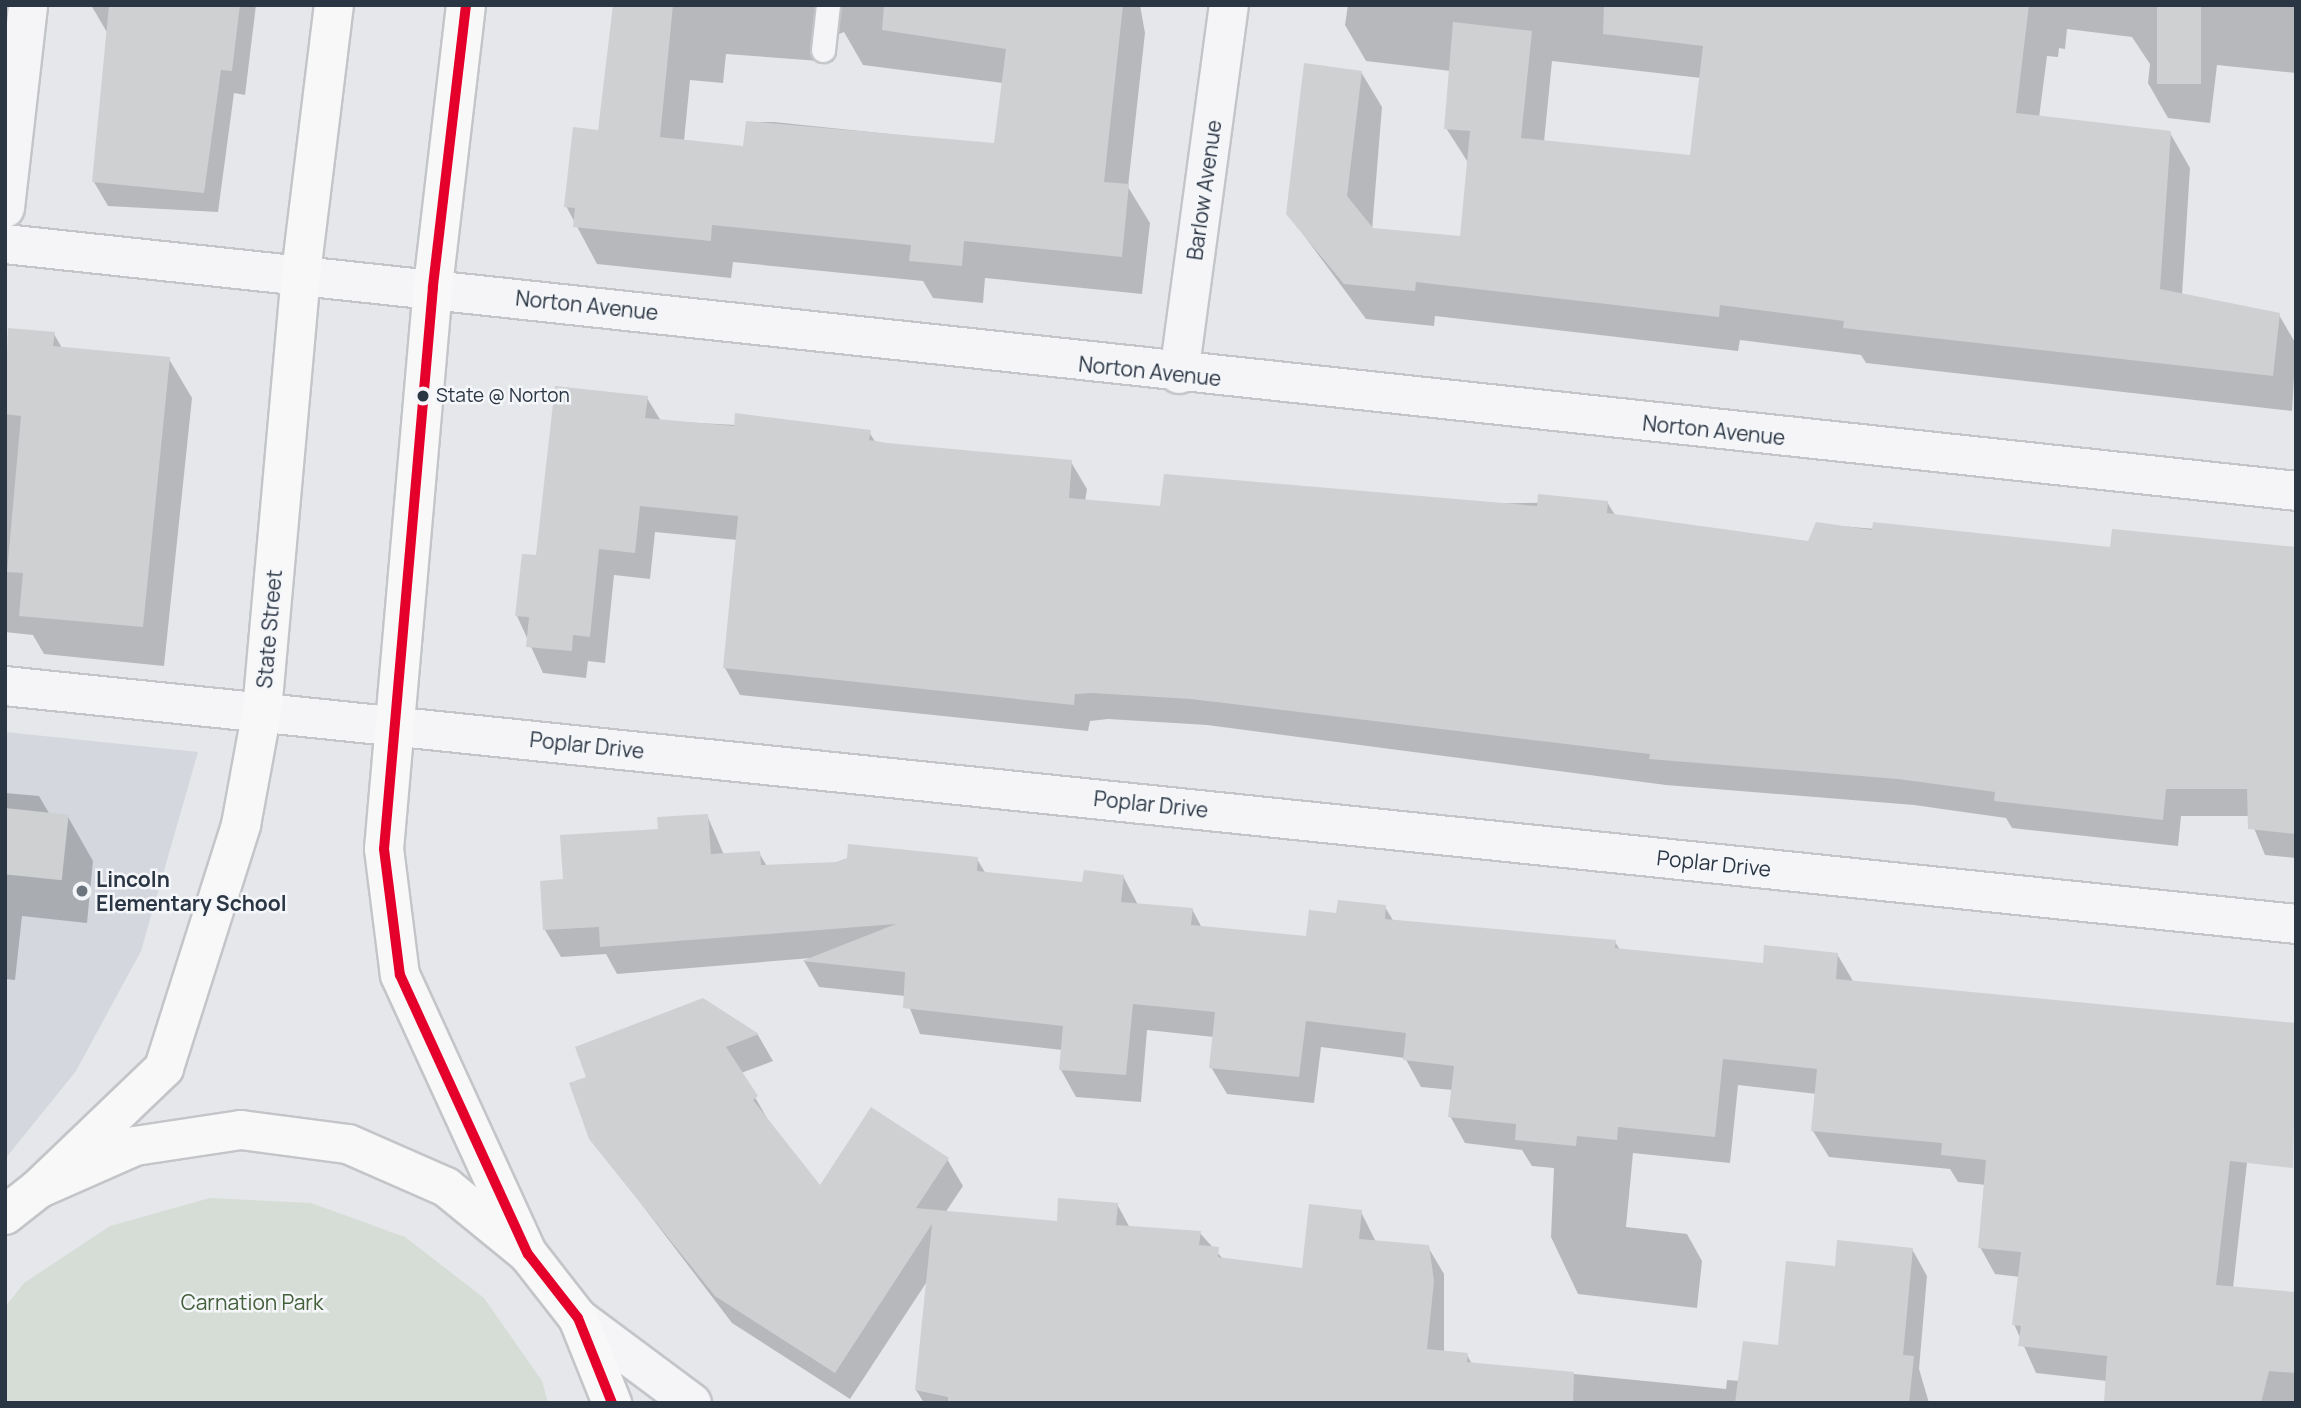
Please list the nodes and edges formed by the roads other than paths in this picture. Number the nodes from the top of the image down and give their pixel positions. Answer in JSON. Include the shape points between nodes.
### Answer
{"nodes":[{"id":1,"x":28,"y":5,"type":"edge"},
{"id":2,"x":334,"y":5,"type":"edge"},
{"id":3,"x":466,"y":5,"type":"edge"},
{"id":4,"x":828,"y":5,"type":"edge"},
{"id":5,"x":1229,"y":5,"type":"edge"},
{"id":6,"x":824,"y":50,"type":"dead end"},
{"id":7,"x":5,"y":208,"type":"edge"},
{"id":8,"x":5,"y":244,"type":"edge"},
{"id":9,"x":301,"y":273,"type":"junction"},
{"id":10,"x":433,"y":286,"type":"junction"},
{"id":11,"x":1179,"y":374,"type":"junction"},
{"id":12,"x":2296,"y":491,"type":"edge"},
{"id":13,"x":5,"y":686,"type":"edge"},
{"id":14,"x":262,"y":710,"type":"junction"},
{"id":15,"x":395,"y":726,"type":"junction"},
{"id":16,"x":2296,"y":924,"type":"edge"},
{"id":17,"x":38,"y":1189,"type":"junction"},
{"id":18,"x":5,"y":1215,"type":"edge"},
{"id":19,"x":528,"y":1254,"type":"junction"},
{"id":20,"x":578,"y":1318,"type":"junction"},
{"id":21,"x":612,"y":1403,"type":"edge"},
{"id":22,"x":692,"y":1403,"type":"edge"}],
"edges":[{"from":1,"to":7,"type":"street"},
{"from":2,"to":9,"type":"main road","name":"State Street"},
{"from":3,"to":10,"type":"main road"},
{"from":4,"to":6,"type":"lane"},
{"from":5,"to":11,"type":"street","name":"Barlow Avenue"},
{"from":8,"to":9,"type":"street","name":"Norton Avenue"},
{"from":9,"to":10,"type":"street","name":"Norton Avenue"},
{"from":9,"to":14,"type":"main road","name":"State Street"},
{"from":10,"to":11,"type":"street","name":"Norton Avenue"},
{"from":10,"to":15,"type":"main road"},
{"from":11,"to":12,"type":"street","name":"Norton Avenue"},
{"from":13,"to":14,"type":"street","name":"Poplar Drive"},
{"from":14,"to":15,"type":"street","name":"Poplar Drive"},
{"from":14,"to":17,"type":"main road","name":"State Street","via":[[241,825],[164,1068]]},
{"from":15,"to":16,"type":"street","name":"Poplar Drive"},
{"from":15,"to":19,"type":"main road","via":[[384,849],[400,975]]},
{"from":17,"to":18,"type":"main road"},
{"from":17,"to":19,"type":"main road","via":[[135,1146],[241,1130],[281,1135],[348,1144],[446,1186]]},
{"from":19,"to":20,"type":"main road"},
{"from":20,"to":21,"type":"main road"},
{"from":20,"to":22,"type":"street"}]}
